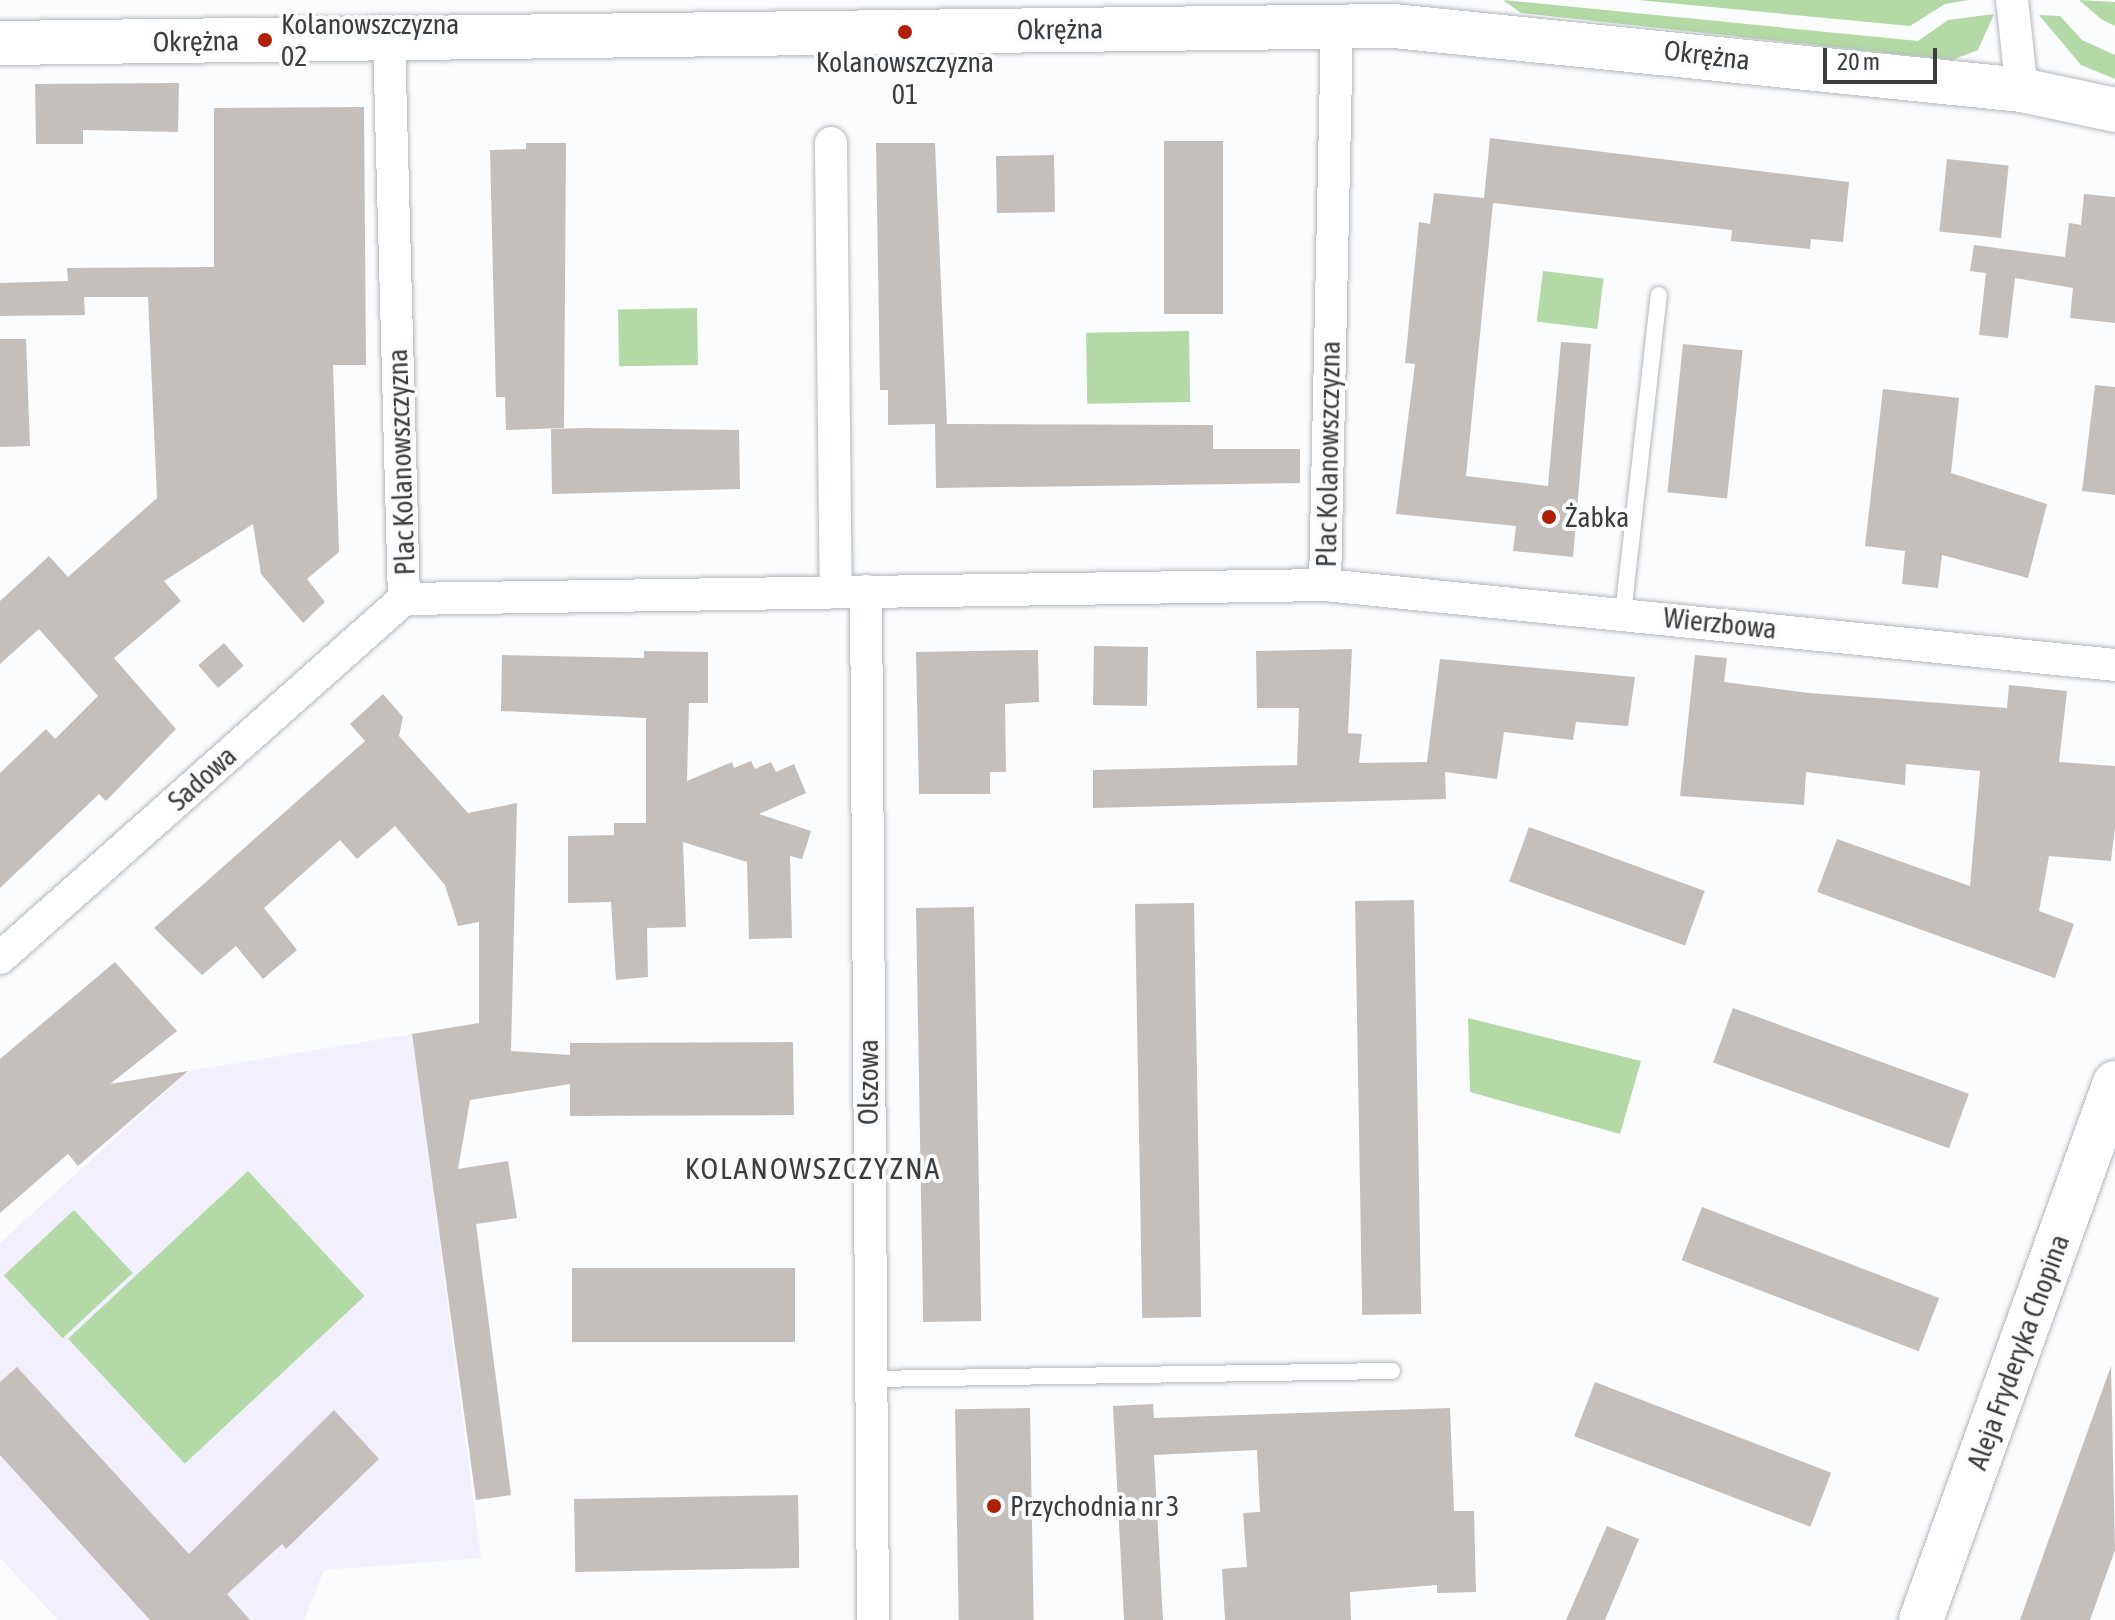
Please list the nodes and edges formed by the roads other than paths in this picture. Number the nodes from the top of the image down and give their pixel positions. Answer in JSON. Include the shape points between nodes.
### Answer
{"nodes":[{"id":1,"x":2012,"y":0,"type":"edge"},
{"id":2,"x":1337,"y":26,"type":"junction"},
{"id":3,"x":1,"y":35,"type":"edge"},
{"id":4,"x":389,"y":38,"type":"junction"},
{"id":5,"x":2022,"y":90,"type":"junction"},
{"id":6,"x":2115,"y":110,"type":"edge"},
{"id":7,"x":831,"y":143,"type":"dead end"},
{"id":8,"x":1659,"y":295,"type":"dead end"},
{"id":9,"x":1325,"y":585,"type":"junction"},
{"id":10,"x":851,"y":591,"type":"junction"},
{"id":11,"x":404,"y":599,"type":"junction"},
{"id":12,"x":1623,"y":614,"type":"junction"},
{"id":13,"x":2115,"y":665,"type":"edge"},
{"id":14,"x":0,"y":958,"type":"edge"},
{"id":15,"x":2115,"y":1083,"type":"edge"},
{"id":16,"x":1392,"y":1371,"type":"dead end"},
{"id":17,"x":869,"y":1379,"type":"junction"},
{"id":18,"x":873,"y":1620,"type":"edge"},
{"id":19,"x":1921,"y":1620,"type":"edge"}],
"edges":[{"from":1,"to":5,"type":"street"},
{"from":2,"to":4,"type":"street","name":"Okrężna"},
{"from":2,"to":5,"type":"street","name":"Okrężna","via":[[1468,30]]},
{"from":2,"to":9,"type":"street","name":"Plac Kolanowszczyzna"},
{"from":3,"to":4,"type":"street","name":"Okrężna"},
{"from":4,"to":11,"type":"street","name":"Plac Kolanowszczyzna"},
{"from":5,"to":6,"type":"street","name":"Okrężna"},
{"from":7,"to":10,"type":"street"},
{"from":8,"to":12,"type":"lane"},
{"from":9,"to":10,"type":"street","name":"Plac Kolanowszczyzna"},
{"from":9,"to":12,"type":"street","name":"Wierzbowa"},
{"from":10,"to":11,"type":"street","name":"Plac Kolanowszczyzna"},
{"from":10,"to":17,"type":"street","name":"Olszowa"},
{"from":11,"to":14,"type":"street","name":"Sadowa"},
{"from":12,"to":13,"type":"street","name":"Wierzbowa"},
{"from":15,"to":19,"type":"street","name":"Aleja Fryderyka Chopina"},
{"from":16,"to":17,"type":"lane"},
{"from":17,"to":18,"type":"street","name":"Olszowa"}]}
